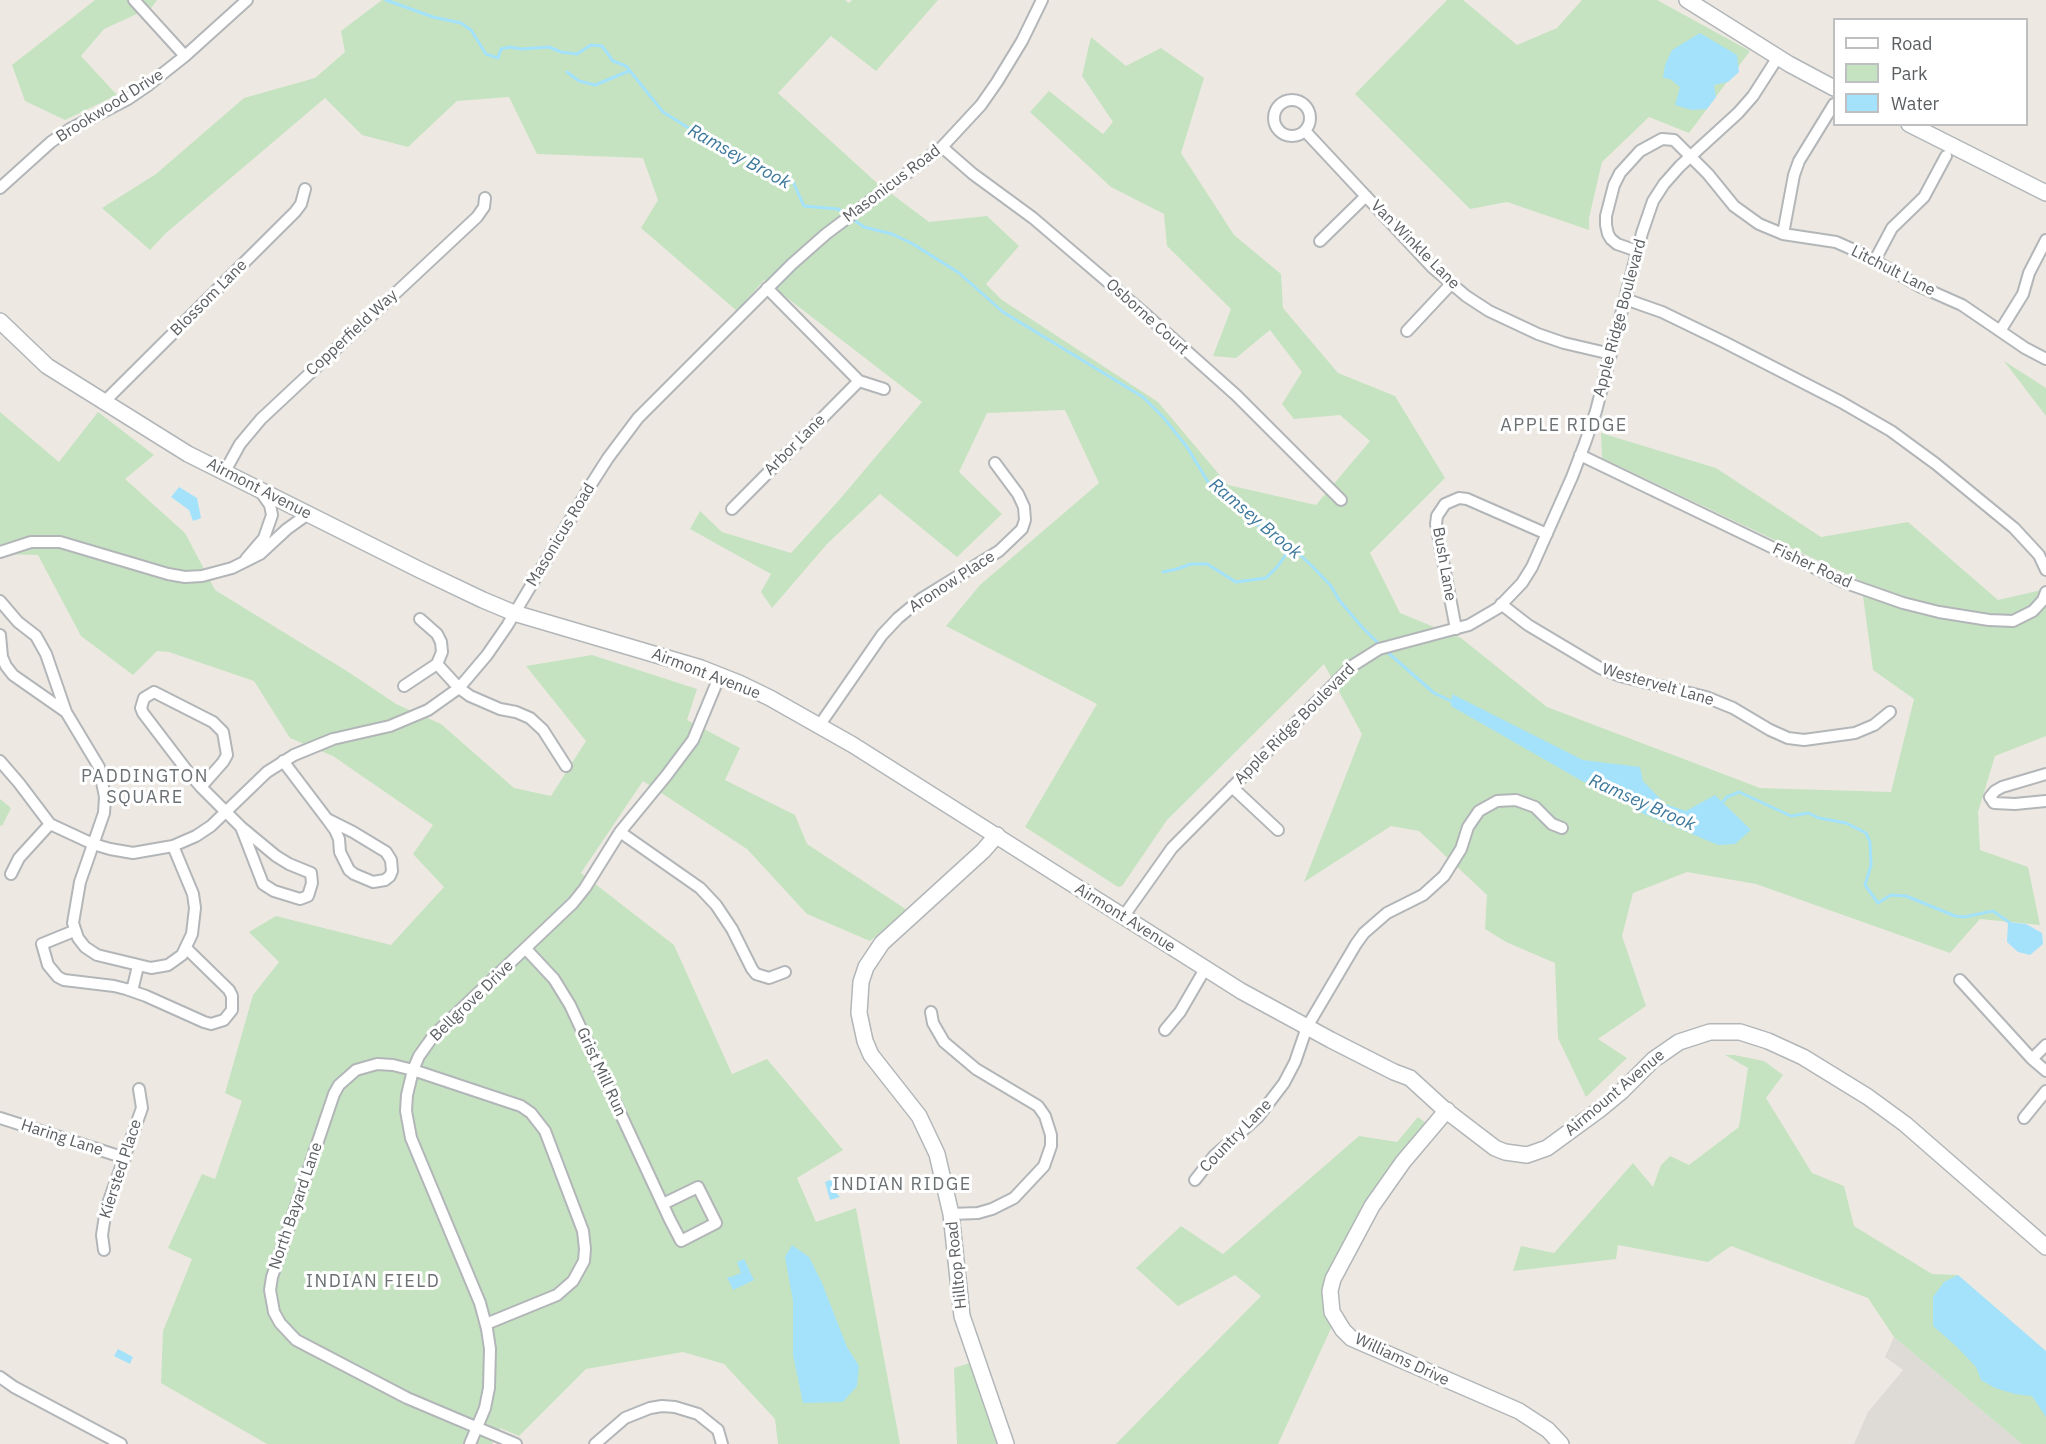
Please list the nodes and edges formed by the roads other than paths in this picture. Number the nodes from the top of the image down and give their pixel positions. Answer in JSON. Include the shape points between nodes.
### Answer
{"nodes":[{"id":1,"x":134,"y":0,"type":"edge"},
{"id":2,"x":247,"y":0,"type":"edge"},
{"id":3,"x":1042,"y":0,"type":"edge"},
{"id":4,"x":1687,"y":0,"type":"edge"},
{"id":5,"x":185,"y":56,"type":"junction"},
{"id":6,"x":1778,"y":57,"type":"junction"},
{"id":7,"x":1833,"y":87,"type":"edge"},
{"id":8,"x":1833,"y":106,"type":"edge"},
{"id":9,"x":1913,"y":126,"type":"edge"},
{"id":10,"x":1305,"y":131,"type":"dead end"},
{"id":11,"x":942,"y":147,"type":"junction"},
{"id":12,"x":1691,"y":156,"type":"junction"},
{"id":13,"x":1946,"y":156,"type":"dead end"},
{"id":14,"x":0,"y":188,"type":"edge"},
{"id":15,"x":305,"y":189,"type":"dead end"},
{"id":16,"x":2046,"y":194,"type":"edge"},
{"id":17,"x":1366,"y":196,"type":"junction"},
{"id":18,"x":485,"y":198,"type":"dead end"},
{"id":19,"x":1783,"y":234,"type":"junction"},
{"id":20,"x":2046,"y":240,"type":"edge"},
{"id":21,"x":1320,"y":241,"type":"dead end"},
{"id":22,"x":1637,"y":251,"type":"junction"},
{"id":23,"x":1875,"y":260,"type":"junction"},
{"id":24,"x":1451,"y":284,"type":"junction"},
{"id":25,"x":767,"y":288,"type":"junction"},
{"id":26,"x":1625,"y":299,"type":"junction"},
{"id":27,"x":0,"y":321,"type":"edge"},
{"id":28,"x":1407,"y":331,"type":"dead end"},
{"id":29,"x":2001,"y":331,"type":"junction"},
{"id":30,"x":1611,"y":354,"type":"junction"},
{"id":31,"x":2046,"y":359,"type":"edge"},
{"id":32,"x":859,"y":381,"type":"junction"},
{"id":33,"x":884,"y":389,"type":"dead end"},
{"id":34,"x":104,"y":402,"type":"junction"},
{"id":35,"x":1580,"y":455,"type":"junction"},
{"id":36,"x":995,"y":463,"type":"dead end"},
{"id":37,"x":224,"y":473,"type":"junction"},
{"id":38,"x":260,"y":491,"type":"junction"},
{"id":39,"x":1341,"y":500,"type":"dead end"},
{"id":40,"x":732,"y":509,"type":"dead end"},
{"id":41,"x":308,"y":514,"type":"junction"},
{"id":42,"x":1546,"y":534,"type":"junction"},
{"id":43,"x":0,"y":552,"type":"edge"},
{"id":44,"x":242,"y":563,"type":"junction"},
{"id":45,"x":2046,"y":570,"type":"edge"},
{"id":46,"x":2046,"y":592,"type":"edge"},
{"id":47,"x":0,"y":601,"type":"edge"},
{"id":48,"x":1502,"y":604,"type":"junction"},
{"id":49,"x":514,"y":613,"type":"junction"},
{"id":50,"x":420,"y":619,"type":"dead end"},
{"id":51,"x":1456,"y":629,"type":"junction"},
{"id":52,"x":0,"y":635,"type":"edge"},
{"id":53,"x":436,"y":664,"type":"junction"},
{"id":54,"x":720,"y":675,"type":"junction"},
{"id":55,"x":405,"y":686,"type":"dead end"},
{"id":56,"x":459,"y":688,"type":"junction"},
{"id":57,"x":66,"y":712,"type":"junction"},
{"id":58,"x":1890,"y":712,"type":"dead end"},
{"id":59,"x":819,"y":726,"type":"junction"},
{"id":60,"x":0,"y":761,"type":"edge"},
{"id":61,"x":283,"y":761,"type":"junction"},
{"id":62,"x":566,"y":766,"type":"dead end"},
{"id":63,"x":2046,"y":774,"type":"edge"},
{"id":64,"x":201,"y":787,"type":"junction"},
{"id":65,"x":1232,"y":787,"type":"junction"},
{"id":66,"x":2046,"y":801,"type":"edge"},
{"id":67,"x":226,"y":811,"type":"junction"},
{"id":68,"x":327,"y":819,"type":"junction"},
{"id":69,"x":50,"y":824,"type":"junction"},
{"id":70,"x":241,"y":827,"type":"junction"},
{"id":71,"x":1562,"y":828,"type":"dead end"},
{"id":72,"x":1278,"y":830,"type":"dead end"},
{"id":73,"x":620,"y":832,"type":"junction"},
{"id":74,"x":997,"y":835,"type":"junction"},
{"id":75,"x":93,"y":844,"type":"junction"},
{"id":76,"x":173,"y":846,"type":"junction"},
{"id":77,"x":11,"y":874,"type":"dead end"},
{"id":78,"x":1123,"y":917,"type":"junction"},
{"id":79,"x":74,"y":931,"type":"junction"},
{"id":80,"x":187,"y":949,"type":"junction"},
{"id":81,"x":526,"y":949,"type":"junction"},
{"id":82,"x":138,"y":966,"type":"junction"},
{"id":83,"x":1205,"y":969,"type":"junction"},
{"id":84,"x":785,"y":972,"type":"dead end"},
{"id":85,"x":1960,"y":980,"type":"dead end"},
{"id":86,"x":132,"y":991,"type":"junction"},
{"id":87,"x":931,"y":1012,"type":"dead end"},
{"id":88,"x":1307,"y":1027,"type":"junction"},
{"id":89,"x":1165,"y":1030,"type":"dead end"},
{"id":90,"x":2046,"y":1045,"type":"edge"},
{"id":91,"x":2032,"y":1059,"type":"junction"},
{"id":92,"x":413,"y":1070,"type":"junction"},
{"id":93,"x":2046,"y":1071,"type":"edge"},
{"id":94,"x":1394,"y":1072,"type":"joint"},
{"id":95,"x":140,"y":1089,"type":"dead end"},
{"id":96,"x":2046,"y":1091,"type":"edge"},
{"id":97,"x":1447,"y":1110,"type":"junction"},
{"id":98,"x":0,"y":1118,"type":"edge"},
{"id":99,"x":2024,"y":1118,"type":"dead end"},
{"id":100,"x":125,"y":1158,"type":"junction"},
{"id":101,"x":1196,"y":1180,"type":"dead end"},
{"id":102,"x":663,"y":1204,"type":"junction"},
{"id":103,"x":951,"y":1214,"type":"junction"},
{"id":104,"x":2046,"y":1247,"type":"edge"},
{"id":105,"x":104,"y":1250,"type":"dead end"},
{"id":106,"x":486,"y":1324,"type":"junction"},
{"id":107,"x":1,"y":1380,"type":"edge"},
{"id":108,"x":478,"y":1428,"type":"junction"},
{"id":109,"x":120,"y":1444,"type":"edge"},
{"id":110,"x":470,"y":1444,"type":"edge"},
{"id":111,"x":516,"y":1444,"type":"edge"},
{"id":112,"x":595,"y":1444,"type":"edge"},
{"id":113,"x":722,"y":1444,"type":"edge"},
{"id":114,"x":1006,"y":1444,"type":"edge"},
{"id":115,"x":1562,"y":1444,"type":"edge"}],
"edges":[{"from":1,"to":5,"type":"street"},
{"from":2,"to":5,"type":"street","name":"Brookwood Drive"},
{"from":3,"to":11,"type":"street","name":"Masonicus Road","via":[[997,82]]},
{"from":4,"to":6,"type":"street"},
{"from":5,"to":14,"type":"street","name":"Brookwood Drive","via":[[128,99],[51,142]]},
{"from":6,"to":7,"type":"street"},
{"from":6,"to":12,"type":"street","name":"Apple Ridge Boulevard","via":[[1753,96]]},
{"from":8,"to":19,"type":"street","via":[[1799,161]]},
{"from":9,"to":16,"type":"street"},
{"from":10,"to":17,"type":"street","name":"Van Winkle Lane"},
{"from":11,"to":25,"type":"street","name":"Masonicus Road","via":[[808,249]]},
{"from":11,"to":39,"type":"street","name":"Osborne Court","via":[[1143,312],[1236,395]]},
{"from":12,"to":19,"type":"street","name":"Litchult Lane","via":[[1745,216]]},
{"from":12,"to":22,"type":"street","name":"Apple Ridge Boulevard","via":[[1653,201]]},
{"from":12,"to":22,"type":"street","name":"Litchult Lane","via":[[1674,140],[1662,139],[1640,152],[1620,172],[1606,225],[1611,239]]},
{"from":13,"to":23,"type":"street","via":[[1924,197],[1892,228]]},
{"from":15,"to":34,"type":"street","name":"Blossom Lane","via":[[295,212]]},
{"from":17,"to":21,"type":"street"},
{"from":17,"to":24,"type":"street","name":"Van Winkle Lane"},
{"from":18,"to":37,"type":"street","name":"Copperfield Way","via":[[477,217],[261,419],[240,444]]},
{"from":19,"to":23,"type":"street","name":"Litchult Lane","via":[[1836,242]]},
{"from":20,"to":29,"type":"street","via":[[2023,294]]},
{"from":22,"to":26,"type":"street","name":"Apple Ridge Boulevard"},
{"from":23,"to":29,"type":"street","name":"Litchult Lane","via":[[1962,305]]},
{"from":24,"to":28,"type":"street"},
{"from":24,"to":30,"type":"street","name":"Van Winkle Lane","via":[[1517,326]]},
{"from":25,"to":32,"type":"street"},
{"from":25,"to":49,"type":"street","name":"Masonicus Road","via":[[627,432]]},
{"from":26,"to":30,"type":"street","name":"Apple Ridge Boulevard"},
{"from":26,"to":45,"type":"street","via":[[1724,342],[1891,431],[2014,528]]},
{"from":27,"to":34,"type":"street","name":"Airmont Avenue","via":[[47,366]]},
{"from":29,"to":31,"type":"street","name":"Litchult Lane"},
{"from":30,"to":35,"type":"street","name":"Apple Ridge Boulevard"},
{"from":32,"to":33,"type":"street"},
{"from":32,"to":40,"type":"street","name":"Arbor Lane"},
{"from":34,"to":37,"type":"street","name":"Airmont Avenue"},
{"from":35,"to":42,"type":"street","name":"Apple Ridge Boulevard"},
{"from":35,"to":46,"type":"street","name":"Fisher Road","via":[[1846,583],[1903,603],[1939,612],[2013,621],[2033,611]]},
{"from":36,"to":59,"type":"street","name":"Aronow Place","via":[[1024,507],[1022,529],[999,552],[921,599],[898,618]]},
{"from":37,"to":38,"type":"street","name":"Airmont Avenue"},
{"from":38,"to":41,"type":"street","name":"Airmont Avenue"},
{"from":38,"to":44,"type":"street","via":[[272,515],[264,538]]},
{"from":41,"to":44,"type":"street","via":[[260,554]]},
{"from":41,"to":49,"type":"street","name":"Airmont Avenue"},
{"from":42,"to":48,"type":"street","name":"Apple Ridge Boulevard","via":[[1522,583]]},
{"from":42,"to":51,"type":"street","name":"Bush Lane","via":[[1467,499],[1445,504],[1436,524]]},
{"from":43,"to":44,"type":"street","via":[[31,542],[60,542],[185,577],[218,573]]},
{"from":47,"to":57,"type":"street","via":[[36,636]]},
{"from":48,"to":51,"type":"street","name":"Apple Ridge Boulevard"},
{"from":48,"to":58,"type":"street","name":"Westervelt Lane","via":[[1528,625],[1600,668],[1706,697],[1788,738],[1804,740],[1855,733]]},
{"from":49,"to":54,"type":"street","name":"Airmont Avenue"},
{"from":49,"to":56,"type":"street","name":"Masonicus Road","via":[[487,655]]},
{"from":50,"to":53,"type":"street","via":[[441,642],[442,652]]},
{"from":51,"to":65,"type":"street","name":"Apple Ridge Boulevard","via":[[1394,643],[1365,656]]},
{"from":52,"to":57,"type":"street","via":[[2,657],[13,675]]},
{"from":53,"to":55,"type":"street"},
{"from":53,"to":56,"type":"street"},
{"from":54,"to":59,"type":"street","name":"Airmont Avenue"},
{"from":54,"to":73,"type":"street","name":"Bellgrove Drive","via":[[693,740]]},
{"from":56,"to":61,"type":"street","name":"Masonicus Road","via":[[408,720],[315,745]]},
{"from":56,"to":62,"type":"street","via":[[484,703],[530,718],[543,730]]},
{"from":57,"to":75,"type":"street","via":[[99,767],[103,782],[104,813]]},
{"from":59,"to":74,"type":"street","name":"Airmont Avenue"},
{"from":60,"to":69,"type":"street","name":"Masonicus Road"},
{"from":61,"to":67,"type":"street","name":"Masonicus Road"},
{"from":61,"to":68,"type":"street"},
{"from":63,"to":66,"type":"street","via":[[2002,787],[1990,797],[1994,803]]},
{"from":64,"to":64,"type":"street","via":[[227,755],[223,732],[213,722],[157,693],[148,694],[142,702],[143,713]]},
{"from":64,"to":67,"type":"street"},
{"from":65,"to":72,"type":"street"},
{"from":65,"to":78,"type":"street","name":"Apple Ridge Boulevard","via":[[1172,848]]},
{"from":67,"to":70,"type":"street"},
{"from":67,"to":76,"type":"street","name":"Masonicus Road","via":[[196,836]]},
{"from":68,"to":68,"type":"street","via":[[339,839],[340,852],[349,870],[373,882],[390,876],[391,860],[386,852]]},
{"from":69,"to":75,"type":"street","name":"Masonicus Road"},
{"from":69,"to":77,"type":"street","via":[[19,858]]},
{"from":70,"to":70,"type":"street","via":[[263,884],[300,899],[308,896],[310,873],[276,856]]},
{"from":71,"to":88,"type":"street","name":"Country Lane","via":[[1535,807],[1516,800],[1497,801],[1479,811],[1444,876],[1423,895],[1387,913],[1364,933]]},
{"from":73,"to":81,"type":"street","name":"Bellgrove Drive","via":[[573,903]]},
{"from":73,"to":84,"type":"street","via":[[700,888],[732,929],[756,974],[769,978]]},
{"from":74,"to":78,"type":"street","name":"Airmont Avenue"},
{"from":74,"to":103,"type":"street","name":"Hilltop Road","via":[[882,943],[866,967],[859,997],[865,1041],[929,1134]]},
{"from":75,"to":76,"type":"street","name":"Masonicus Road","via":[[133,853]]},
{"from":75,"to":79,"type":"street","via":[[77,894]]},
{"from":76,"to":80,"type":"street","via":[[195,908]]},
{"from":78,"to":83,"type":"street","name":"Airmont Avenue"},
{"from":79,"to":82,"type":"street","via":[[85,947],[98,955]]},
{"from":79,"to":86,"type":"street","via":[[42,944],[53,972],[64,980]]},
{"from":80,"to":82,"type":"street","via":[[168,965]]},
{"from":80,"to":86,"type":"street","via":[[229,990],[232,1010],[224,1020],[204,1022]]},
{"from":81,"to":92,"type":"street","name":"Bellgrove Drive","via":[[434,1035]]},
{"from":81,"to":102,"type":"street","name":"Grist Mill Run","via":[[555,979],[570,1005]]},
{"from":82,"to":86,"type":"street"},
{"from":83,"to":88,"type":"street","name":"Airmont Avenue"},
{"from":83,"to":89,"type":"street"},
{"from":85,"to":91,"type":"street"},
{"from":87,"to":103,"type":"street","via":[[944,1042],[976,1069],[1038,1106],[1051,1135],[1044,1166],[1014,1198],[978,1213]]},
{"from":88,"to":94,"type":"street","name":"Airmont Avenue"},
{"from":88,"to":101,"type":"street","name":"Country Lane","via":[[1295,1062],[1270,1102],[1214,1156]]},
{"from":90,"to":91,"type":"street"},
{"from":91,"to":93,"type":"street"},
{"from":92,"to":106,"type":"street","name":"Bellgrove Drive","via":[[406,1111],[411,1138]]},
{"from":92,"to":106,"type":"street","name":"North Bayard Lane","via":[[510,1102],[531,1113],[545,1131],[583,1231],[584,1261],[566,1288]]},
{"from":92,"to":108,"type":"street","name":"North Bayard Lane","via":[[393,1065],[367,1066],[339,1085],[272,1277],[271,1301],[280,1323],[296,1340],[387,1388]]},
{"from":94,"to":97,"type":"street","name":"Airmount Avenue","via":[[1410,1078]]},
{"from":95,"to":100,"type":"street","name":"Kiersted Place","via":[[142,1108]]},
{"from":96,"to":99,"type":"street"},
{"from":97,"to":104,"type":"street","name":"Airmount Avenue","via":[[1495,1148],[1515,1155],[1537,1153],[1599,1110],[1653,1060],[1679,1042],[1710,1032],[1754,1035],[1803,1057],[1868,1097],[1905,1124]]},
{"from":97,"to":115,"type":"street","name":"Williams Drive","via":[[1372,1206],[1333,1279],[1332,1312],[1351,1338],[1519,1411]]},
{"from":98,"to":100,"type":"street","name":"Haring Lane"},
{"from":100,"to":105,"type":"street","name":"Kiersted Place","via":[[106,1209],[102,1229]]},
{"from":102,"to":102,"type":"street","name":"Grist Mill Run","via":[[698,1187],[716,1223],[681,1241]]},
{"from":103,"to":114,"type":"street","name":"Hilltop Road","via":[[962,1316]]},
{"from":106,"to":108,"type":"street","name":"Bellgrove Drive","via":[[490,1370]]},
{"from":107,"to":109,"type":"street"},
{"from":108,"to":110,"type":"street","name":"Bellgrove Drive"},
{"from":108,"to":111,"type":"street","name":"North Bayard Lane"},
{"from":112,"to":113,"type":"street","via":[[625,1418],[662,1406],[698,1414],[718,1430]]}]}
